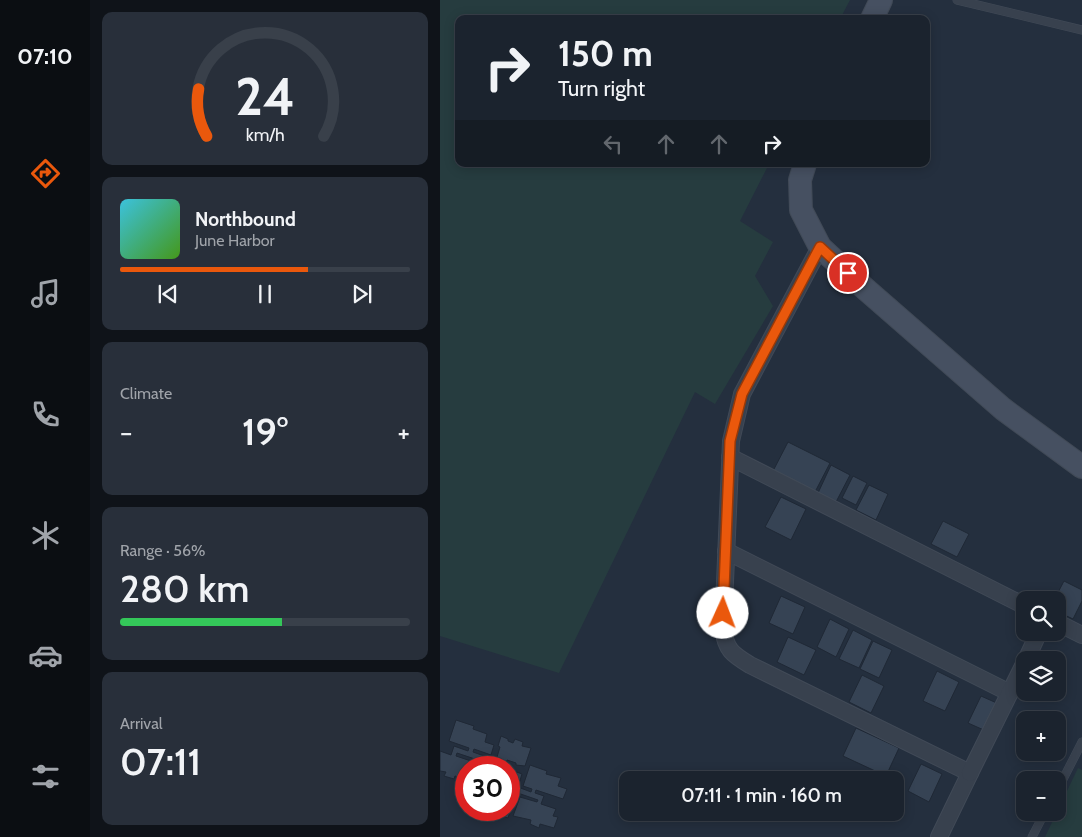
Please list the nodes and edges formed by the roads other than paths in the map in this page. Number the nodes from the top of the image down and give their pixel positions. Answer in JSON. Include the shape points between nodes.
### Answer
{"nodes":[{"id":1,"x":881,"y":0,"type":"edge"},
{"id":2,"x":957,"y":0,"type":"edge"},
{"id":3,"x":874,"y":15,"type":"edge"},
{"id":4,"x":1082,"y":30,"type":"edge"},
{"id":5,"x":804,"y":167,"type":"edge"},
{"id":6,"x":820,"y":247,"type":"junction"},
{"id":7,"x":730,"y":457,"type":"junction"},
{"id":8,"x":1082,"y":467,"type":"edge"},
{"id":9,"x":726,"y":551,"type":"junction"},
{"id":10,"x":1016,"y":601,"type":"edge"},
{"id":11,"x":1066,"y":627,"type":"edge"},
{"id":12,"x":1082,"y":635,"type":"edge"},
{"id":13,"x":1016,"y":680,"type":"edge"},
{"id":14,"x":1010,"y":693,"type":"junction"},
{"id":15,"x":1082,"y":742,"type":"edge"},
{"id":16,"x":970,"y":773,"type":"junction"},
{"id":17,"x":1066,"y":773,"type":"edge"},
{"id":18,"x":1040,"y":821,"type":"edge"},
{"id":19,"x":939,"y":837,"type":"edge"},
{"id":20,"x":1032,"y":837,"type":"edge"}],
"edges":[{"from":1,"to":3,"type":"street"},
{"from":2,"to":4,"type":"lane"},
{"from":5,"to":6,"type":"street","via":[[800,180],[801,210]]},
{"from":6,"to":7,"type":"street","via":[[742,394],[730,441]]},
{"from":6,"to":8,"type":"street","via":[[1003,409]]},
{"from":7,"to":9,"type":"street"},
{"from":7,"to":10,"type":"street"},
{"from":9,"to":14,"type":"street"},
{"from":9,"to":16,"type":"street","via":[[723,629],[725,643],[735,656]]},
{"from":11,"to":12,"type":"street"},
{"from":13,"to":14,"type":"street"},
{"from":14,"to":16,"type":"street"},
{"from":15,"to":17,"type":"lane"},
{"from":16,"to":19,"type":"street"},
{"from":18,"to":20,"type":"lane"}]}
